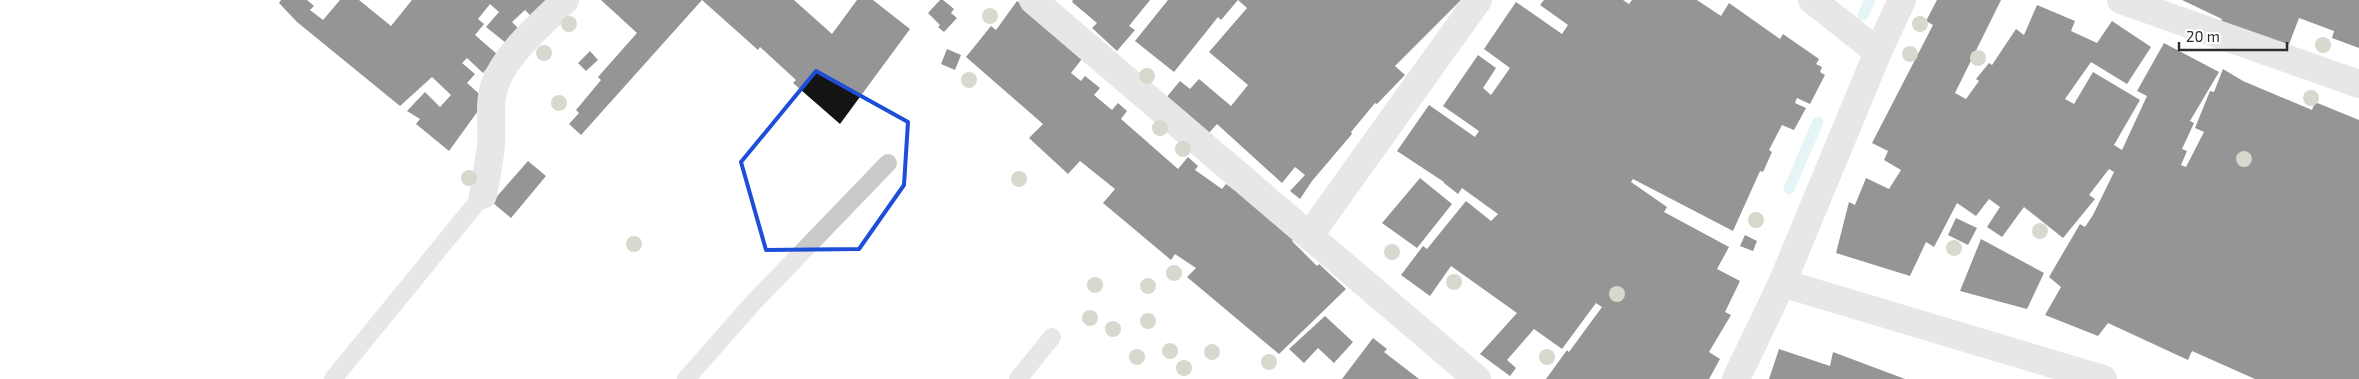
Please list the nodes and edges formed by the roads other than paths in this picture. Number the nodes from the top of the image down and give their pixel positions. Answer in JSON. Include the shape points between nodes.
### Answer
{"nodes":[{"id":1,"x":564,"y":0,"type":"edge"},
{"id":2,"x":1033,"y":0,"type":"edge"},
{"id":3,"x":1478,"y":0,"type":"edge"},
{"id":4,"x":1812,"y":0,"type":"edge"},
{"id":5,"x":1902,"y":0,"type":"edge"},
{"id":6,"x":2121,"y":0,"type":"edge"},
{"id":7,"x":1878,"y":52,"type":"junction"},
{"id":8,"x":2359,"y":84,"type":"edge"},
{"id":9,"x":888,"y":163,"type":"dead end"},
{"id":10,"x":482,"y":195,"type":"joint"},
{"id":11,"x":1309,"y":236,"type":"junction"},
{"id":12,"x":1782,"y":282,"type":"junction"},
{"id":13,"x":1052,"y":337,"type":"dead end"},
{"id":14,"x":2066,"y":374,"type":"edge"},
{"id":15,"x":333,"y":379,"type":"edge"},
{"id":16,"x":686,"y":379,"type":"edge"},
{"id":17,"x":1018,"y":379,"type":"edge"},
{"id":18,"x":1477,"y":379,"type":"edge"},
{"id":19,"x":1736,"y":379,"type":"edge"},
{"id":20,"x":2103,"y":379,"type":"edge"}],
"edges":[{"from":1,"to":10,"type":"street","via":[[499,75],[492,96],[491,144]]},
{"from":2,"to":11,"type":"street"},
{"from":3,"to":11,"type":"street"},
{"from":4,"to":7,"type":"street"},
{"from":5,"to":7,"type":"street"},
{"from":6,"to":8,"type":"street"},
{"from":7,"to":12,"type":"street"},
{"from":9,"to":16,"type":"lane","via":[[753,302]]},
{"from":10,"to":15,"type":"lane"},
{"from":11,"to":18,"type":"street"},
{"from":12,"to":14,"type":"street"},
{"from":12,"to":19,"type":"street"},
{"from":13,"to":17,"type":"lane"},
{"from":14,"to":20,"type":"street"}]}
